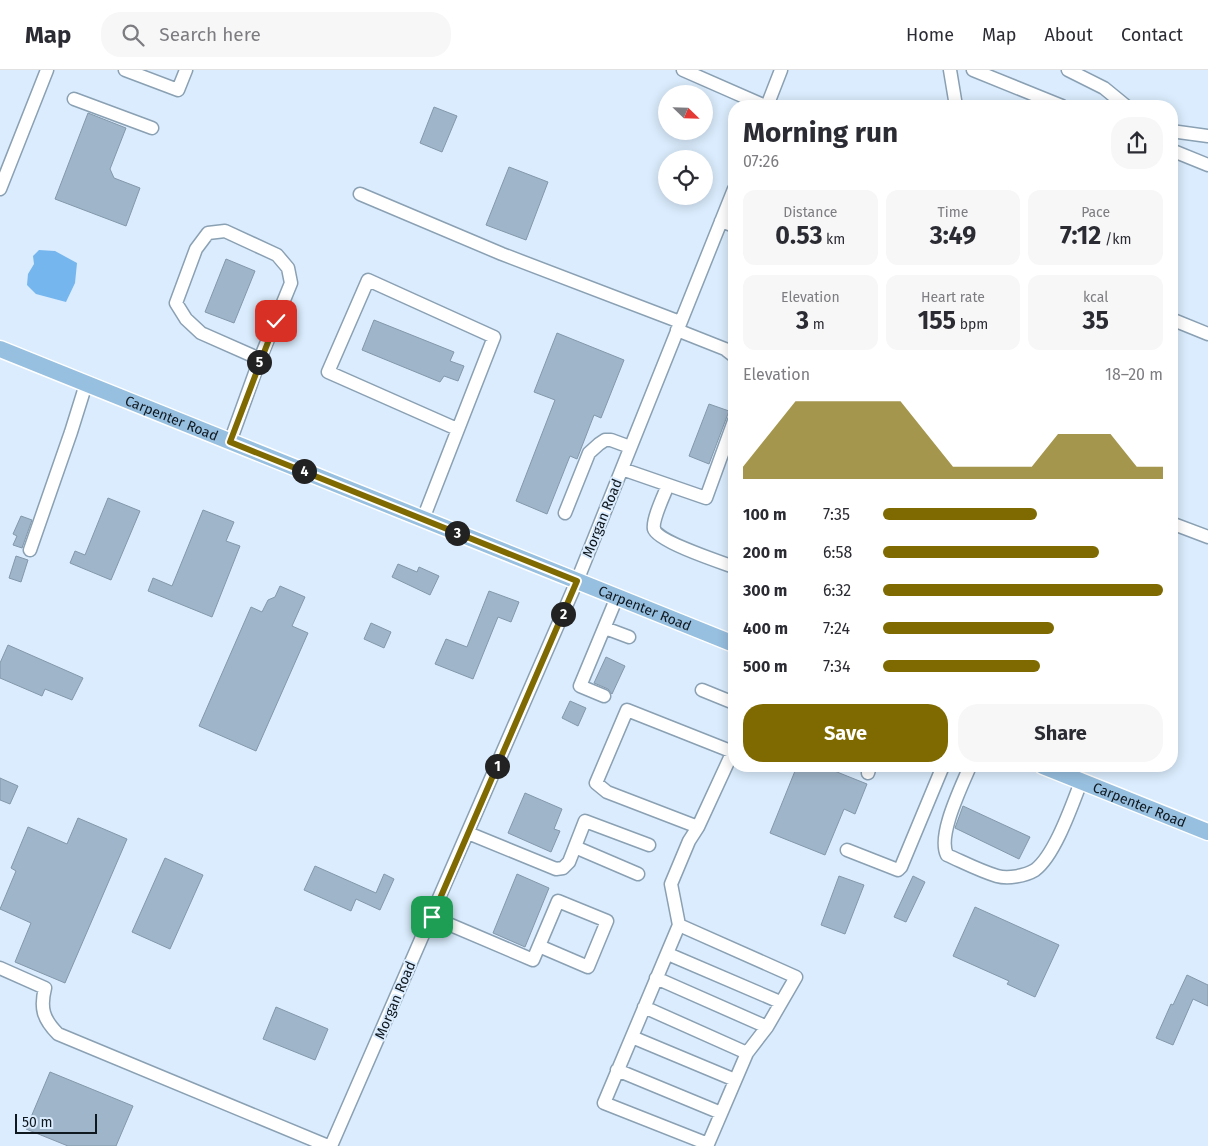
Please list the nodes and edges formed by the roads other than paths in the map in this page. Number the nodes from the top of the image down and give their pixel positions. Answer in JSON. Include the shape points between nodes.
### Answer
{"nodes":[{"id":1,"x":47,"y":70,"type":"edge"},
{"id":2,"x":125,"y":70,"type":"edge"},
{"id":3,"x":186,"y":70,"type":"edge"},
{"id":4,"x":683,"y":70,"type":"edge"},
{"id":5,"x":781,"y":70,"type":"edge"},
{"id":6,"x":950,"y":70,"type":"edge"},
{"id":7,"x":973,"y":70,"type":"edge"},
{"id":8,"x":1068,"y":70,"type":"edge"},
{"id":9,"x":74,"y":99,"type":"dead end"},
{"id":10,"x":752,"y":100,"type":"edge"},
{"id":11,"x":768,"y":100,"type":"edge"},
{"id":12,"x":955,"y":100,"type":"edge"},
{"id":13,"x":1047,"y":100,"type":"edge"},
{"id":14,"x":1119,"y":100,"type":"edge"},
{"id":15,"x":152,"y":128,"type":"dead end"},
{"id":16,"x":1178,"y":131,"type":"edge"},
{"id":17,"x":1208,"y":136,"type":"edge"},
{"id":18,"x":1178,"y":153,"type":"edge"},
{"id":19,"x":1208,"y":165,"type":"edge"},
{"id":20,"x":0,"y":189,"type":"edge"},
{"id":21,"x":360,"y":194,"type":"dead end"},
{"id":22,"x":728,"y":204,"type":"edge"},
{"id":23,"x":721,"y":221,"type":"junction"},
{"id":24,"x":728,"y":224,"type":"edge"},
{"id":25,"x":1178,"y":322,"type":"edge"},
{"id":26,"x":679,"y":326,"type":"junction"},
{"id":27,"x":1208,"y":334,"type":"edge"},
{"id":28,"x":0,"y":349,"type":"edge"},
{"id":29,"x":728,"y":351,"type":"edge"},
{"id":30,"x":260,"y":359,"type":"junction"},
{"id":31,"x":86,"y":384,"type":"junction"},
{"id":32,"x":457,"y":429,"type":"junction"},
{"id":33,"x":728,"y":438,"type":"edge"},
{"id":34,"x":230,"y":442,"type":"junction"},
{"id":35,"x":630,"y":447,"type":"junction"},
{"id":36,"x":622,"y":469,"type":"junction"},
{"id":37,"x":668,"y":485,"type":"junction"},
{"id":38,"x":565,"y":513,"type":"dead end"},
{"id":39,"x":423,"y":519,"type":"junction"},
{"id":40,"x":1178,"y":526,"type":"edge"},
{"id":41,"x":1208,"y":537,"type":"edge"},
{"id":42,"x":30,"y":550,"type":"dead end"},
{"id":43,"x":728,"y":565,"type":"edge"},
{"id":44,"x":577,"y":581,"type":"junction"},
{"id":45,"x":617,"y":597,"type":"junction"},
{"id":46,"x":605,"y":628,"type":"junction"},
{"id":47,"x":629,"y":637,"type":"dead end"},
{"id":48,"x":728,"y":642,"type":"edge"},
{"id":49,"x":702,"y":690,"type":"dead end"},
{"id":50,"x":604,"y":696,"type":"dead end"},
{"id":51,"x":728,"y":701,"type":"edge"},
{"id":52,"x":728,"y":749,"type":"edge"},
{"id":53,"x":728,"y":762,"type":"edge"},
{"id":54,"x":941,"y":772,"type":"edge"},
{"id":55,"x":968,"y":772,"type":"edge"},
{"id":56,"x":1057,"y":772,"type":"edge"},
{"id":57,"x":1081,"y":782,"type":"junction"},
{"id":58,"x":698,"y":826,"type":"junction"},
{"id":59,"x":1208,"y":832,"type":"edge"},
{"id":60,"x":468,"y":833,"type":"junction"},
{"id":61,"x":649,"y":845,"type":"dead end"},
{"id":62,"x":575,"y":847,"type":"junction"},
{"id":63,"x":847,"y":850,"type":"dead end"},
{"id":64,"x":638,"y":874,"type":"dead end"},
{"id":65,"x":432,"y":917,"type":"junction"},
{"id":66,"x":679,"y":925,"type":"junction"},
{"id":67,"x":539,"y":946,"type":"junction"},
{"id":68,"x":668,"y":954,"type":"junction"},
{"id":69,"x":0,"y":968,"type":"edge"},
{"id":70,"x":656,"y":978,"type":"junction"},
{"id":71,"x":780,"y":1002,"type":"junction"},
{"id":72,"x":644,"y":1007,"type":"junction"},
{"id":73,"x":767,"y":1027,"type":"junction"},
{"id":74,"x":632,"y":1037,"type":"junction"},
{"id":75,"x":747,"y":1053,"type":"junction"},
{"id":76,"x":617,"y":1070,"type":"junction"},
{"id":77,"x":735,"y":1080,"type":"junction"},
{"id":78,"x":721,"y":1113,"type":"junction"},
{"id":79,"x":330,"y":1146,"type":"edge"}],
"edges":[{"from":1,"to":20,"type":"street"},
{"from":2,"to":3,"type":"street","via":[[178,90]]},
{"from":4,"to":10,"type":"street"},
{"from":5,"to":11,"type":"street"},
{"from":6,"to":12,"type":"street"},
{"from":7,"to":13,"type":"street"},
{"from":8,"to":14,"type":"street","via":[[1104,88]]},
{"from":9,"to":15,"type":"street"},
{"from":16,"to":17,"type":"street"},
{"from":18,"to":19,"type":"street"},
{"from":21,"to":26,"type":"street"},
{"from":22,"to":23,"type":"street","name":"Morgan Road"},
{"from":23,"to":24,"type":"street"},
{"from":23,"to":26,"type":"street","name":"Morgan Road"},
{"from":25,"to":27,"type":"street"},
{"from":26,"to":29,"type":"street"},
{"from":26,"to":35,"type":"street","name":"Morgan Road"},
{"from":28,"to":31,"type":"main road","name":"Carpenter Road"},
{"from":30,"to":30,"type":"street","via":[[291,284],[288,268],[278,255],[225,231],[208,233],[196,249],[176,303],[186,319],[201,333]]},
{"from":30,"to":34,"type":"street"},
{"from":31,"to":34,"type":"main road","name":"Carpenter Road"},
{"from":31,"to":42,"type":"street"},
{"from":32,"to":32,"type":"street","via":[[494,336],[368,280],[328,372]]},
{"from":32,"to":39,"type":"street"},
{"from":33,"to":37,"type":"street","via":[[706,498]]},
{"from":34,"to":39,"type":"main road","name":"Carpenter Road"},
{"from":35,"to":36,"type":"street","name":"Morgan Road"},
{"from":35,"to":38,"type":"street","via":[[606,440],[589,453]]},
{"from":36,"to":37,"type":"street"},
{"from":36,"to":44,"type":"street","name":"Morgan Road"},
{"from":37,"to":43,"type":"street","via":[[653,528],[656,533],[666,541]]},
{"from":39,"to":44,"type":"main road","name":"Carpenter Road"},
{"from":40,"to":41,"type":"street"},
{"from":44,"to":45,"type":"main road","name":"Carpenter Road"},
{"from":44,"to":60,"type":"street","name":"Morgan Road"},
{"from":45,"to":46,"type":"street"},
{"from":45,"to":48,"type":"main road","name":"Carpenter Road"},
{"from":46,"to":47,"type":"street"},
{"from":46,"to":50,"type":"street","via":[[580,686]]},
{"from":49,"to":51,"type":"street"},
{"from":52,"to":58,"type":"street","via":[[627,710],[596,783],[607,792]]},
{"from":53,"to":58,"type":"street"},
{"from":54,"to":63,"type":"street","via":[[898,870]]},
{"from":55,"to":57,"type":"street","via":[[949,817],[945,851],[947,855],[998,876],[1011,877],[1034,870],[1045,859],[1064,825]]},
{"from":56,"to":57,"type":"main road","name":"Carpenter Road"},
{"from":57,"to":59,"type":"main road","name":"Carpenter Road"},
{"from":58,"to":66,"type":"street","via":[[671,884]]},
{"from":60,"to":62,"type":"street","via":[[556,869],[569,862]]},
{"from":60,"to":65,"type":"street","name":"Morgan Road"},
{"from":61,"to":62,"type":"street","via":[[585,821]]},
{"from":62,"to":64,"type":"street"},
{"from":65,"to":67,"type":"street","via":[[533,960]]},
{"from":65,"to":79,"type":"street","name":"Morgan Road"},
{"from":66,"to":68,"type":"street"},
{"from":66,"to":71,"type":"street","via":[[796,977]]},
{"from":67,"to":67,"type":"street","via":[[558,901],[607,921],[588,967]]},
{"from":68,"to":70,"type":"street"},
{"from":68,"to":71,"type":"street"},
{"from":69,"to":79,"type":"street","via":[[45,988],[42,1002],[45,1018],[58,1034]]},
{"from":70,"to":72,"type":"street"},
{"from":70,"to":73,"type":"street"},
{"from":71,"to":73,"type":"street"},
{"from":72,"to":74,"type":"street"},
{"from":72,"to":75,"type":"street"},
{"from":73,"to":75,"type":"street"},
{"from":74,"to":76,"type":"street"},
{"from":74,"to":77,"type":"street"},
{"from":75,"to":77,"type":"street"},
{"from":76,"to":78,"type":"street"},
{"from":76,"to":78,"type":"street","via":[[604,1104],[708,1144]]},
{"from":77,"to":78,"type":"street"}]}
